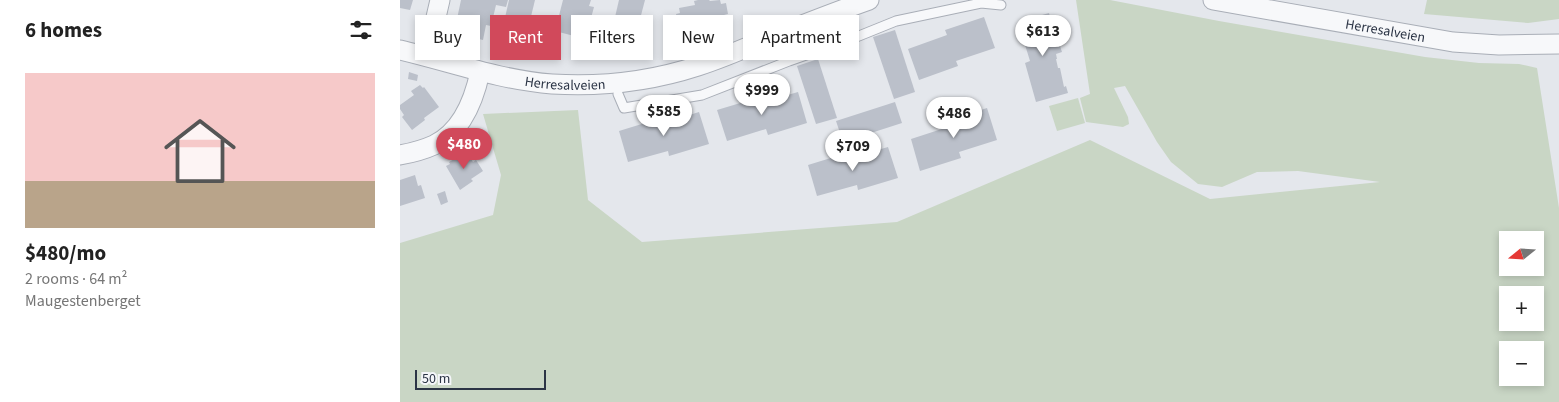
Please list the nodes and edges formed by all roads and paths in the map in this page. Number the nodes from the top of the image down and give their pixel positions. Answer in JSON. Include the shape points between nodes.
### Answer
{"nodes":[{"id":1,"x":440,"y":0,"type":"edge"},
{"id":2,"x":869,"y":0,"type":"edge"},
{"id":3,"x":1213,"y":0,"type":"edge"},
{"id":4,"x":1000,"y":5,"type":"dead end"},
{"id":5,"x":839,"y":11,"type":"junction"},
{"id":6,"x":437,"y":15,"type":"edge"},
{"id":7,"x":840,"y":15,"type":"edge"},
{"id":8,"x":859,"y":37,"type":"edge"},
{"id":9,"x":1559,"y":44,"type":"edge"},
{"id":10,"x":400,"y":50,"type":"edge"},
{"id":11,"x":415,"y":53,"type":"edge"},
{"id":12,"x":440,"y":60,"type":"edge"},
{"id":13,"x":794,"y":60,"type":"edge"},
{"id":14,"x":480,"y":72,"type":"junction"},
{"id":15,"x":618,"y":94,"type":"dead end"},
{"id":16,"x":400,"y":155,"type":"edge"}],
"edges":[{"from":1,"to":6,"type":"street"},
{"from":2,"to":5,"type":"street","name":"Herresalveien"},
{"from":3,"to":9,"type":"street","name":"Herresalveien","via":[[1454,42]]},
{"from":4,"to":8,"type":"lane","via":[[981,3],[896,21]]},
{"from":5,"to":7,"type":"lane"},
{"from":5,"to":14,"type":"street","name":"Herresalveien","via":[[727,56],[647,79],[566,84]]},
{"from":10,"to":11,"type":"street","name":"Herresalveien"},
{"from":12,"to":14,"type":"street","name":"Herresalveien"},
{"from":13,"to":15,"type":"lane","name":"Herresalveien","via":[[702,95],[624,108]]},
{"from":14,"to":16,"type":"street","via":[[477,88],[465,114],[452,132],[434,145]]}]}
